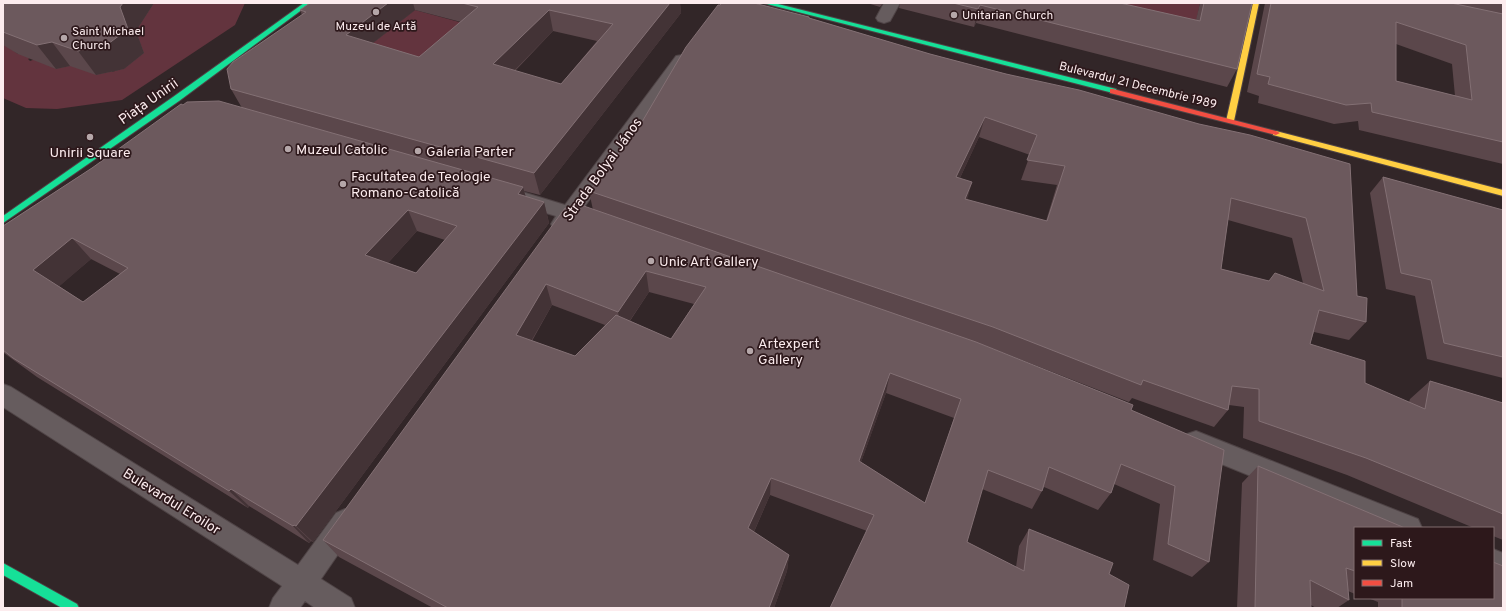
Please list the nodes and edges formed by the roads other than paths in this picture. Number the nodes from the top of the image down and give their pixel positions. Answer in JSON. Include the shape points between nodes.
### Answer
{"nodes":[{"id":1,"x":308,"y":3,"type":"edge"},
{"id":2,"x":766,"y":3,"type":"edge"},
{"id":3,"x":892,"y":3,"type":"edge"},
{"id":4,"x":1256,"y":3,"type":"edge"},
{"id":5,"x":884,"y":18,"type":"dead end"},
{"id":6,"x":691,"y":48,"type":"edge"},
{"id":7,"x":176,"y":99,"type":"junction"},
{"id":8,"x":195,"y":105,"type":"edge"},
{"id":9,"x":1230,"y":121,"type":"junction"},
{"id":10,"x":498,"y":192,"type":"edge"},
{"id":11,"x":1503,"y":193,"type":"edge"},
{"id":12,"x":570,"y":212,"type":"junction"},
{"id":13,"x":3,"y":220,"type":"edge"},
{"id":14,"x":614,"y":228,"type":"edge"},
{"id":15,"x":547,"y":244,"type":"edge"},
{"id":16,"x":3,"y":394,"type":"edge"},
{"id":17,"x":1175,"y":434,"type":"edge"},
{"id":18,"x":358,"y":504,"type":"edge"},
{"id":19,"x":1407,"y":527,"type":"edge"},
{"id":20,"x":3,"y":569,"type":"edge"},
{"id":21,"x":301,"y":582,"type":"junction"},
{"id":22,"x":73,"y":608,"type":"edge"},
{"id":23,"x":283,"y":608,"type":"edge"},
{"id":24,"x":341,"y":608,"type":"edge"}],
"edges":[{"from":1,"to":7,"type":"main road","name":"Piața Unirii"},
{"from":2,"to":9,"type":"main road","name":"Bulevardul 21 Decembrie 1989"},
{"from":3,"to":5,"type":"street"},
{"from":4,"to":9,"type":"main road"},
{"from":6,"to":12,"type":"street","name":"Strada Bolyai János"},
{"from":7,"to":8,"type":"street"},
{"from":7,"to":13,"type":"main road","name":"Piața Unirii"},
{"from":9,"to":11,"type":"main road","name":"Bulevardul 21 Decembrie 1989"},
{"from":10,"to":12,"type":"street"},
{"from":12,"to":14,"type":"street"},
{"from":12,"to":15,"type":"street","name":"Strada Bolyai János"},
{"from":16,"to":21,"type":"street","name":"Bulevardul Eroilor"},
{"from":17,"to":19,"type":"street"},
{"from":18,"to":21,"type":"street"},
{"from":20,"to":22,"type":"main road"},
{"from":21,"to":23,"type":"street"},
{"from":21,"to":24,"type":"street","name":"Bulevardul Eroilor"}]}
